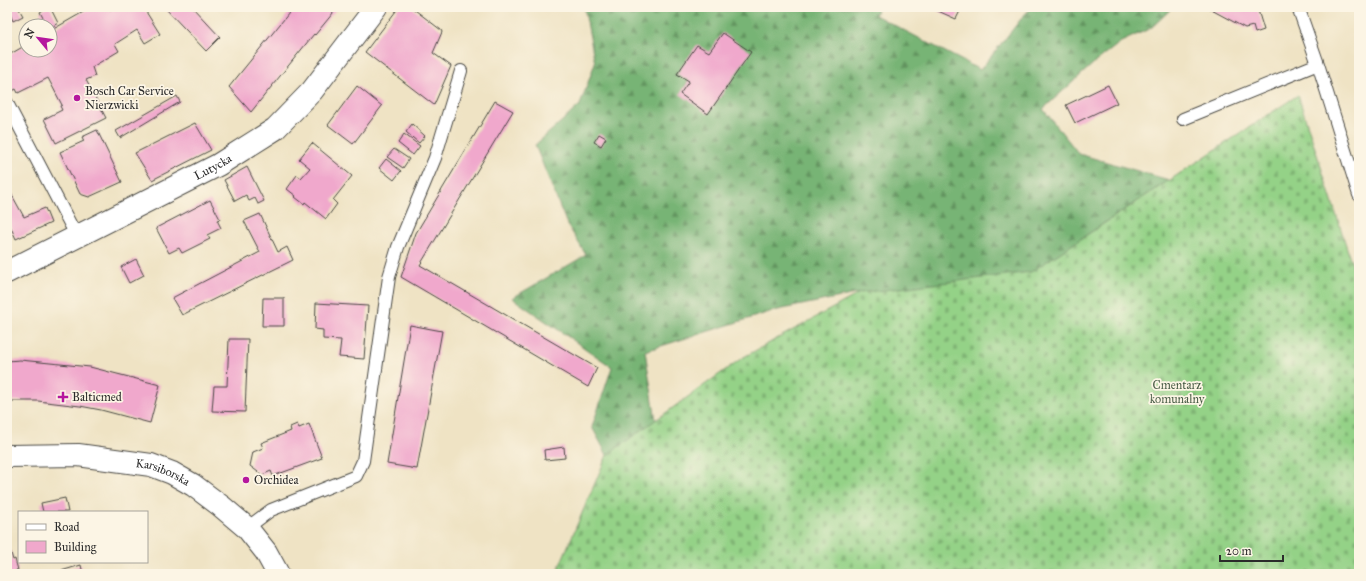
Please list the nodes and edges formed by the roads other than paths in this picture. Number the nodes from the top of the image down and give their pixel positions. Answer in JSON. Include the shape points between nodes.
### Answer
{"nodes":[{"id":1,"x":376,"y":7,"type":"edge"},
{"id":2,"x":1298,"y":7,"type":"edge"},
{"id":3,"x":1318,"y":64,"type":"junction"},
{"id":4,"x":461,"y":71,"type":"dead end"},
{"id":5,"x":8,"y":107,"type":"edge"},
{"id":6,"x":1183,"y":120,"type":"dead end"},
{"id":7,"x":1359,"y":195,"type":"edge"},
{"id":8,"x":77,"y":237,"type":"junction"},
{"id":9,"x":7,"y":272,"type":"edge"},
{"id":10,"x":7,"y":456,"type":"edge"},
{"id":11,"x":247,"y":528,"type":"junction"},
{"id":12,"x":278,"y":574,"type":"edge"}],
"edges":[{"from":1,"to":8,"type":"street","name":"Lutycka","via":[[312,91],[275,129],[218,165]]},
{"from":2,"to":3,"type":"lane"},
{"from":3,"to":6,"type":"lane"},
{"from":3,"to":7,"type":"lane"},
{"from":4,"to":11,"type":"lane","via":[[435,158],[398,247],[389,277],[363,461],[356,476],[271,510]]},
{"from":5,"to":8,"type":"lane"},
{"from":8,"to":9,"type":"street","name":"Lutycka"},
{"from":10,"to":11,"type":"street","name":"Karsiborska","via":[[78,455],[151,465],[193,485]]},
{"from":11,"to":12,"type":"street","name":"Karsiborska","via":[[266,552]]}]}
